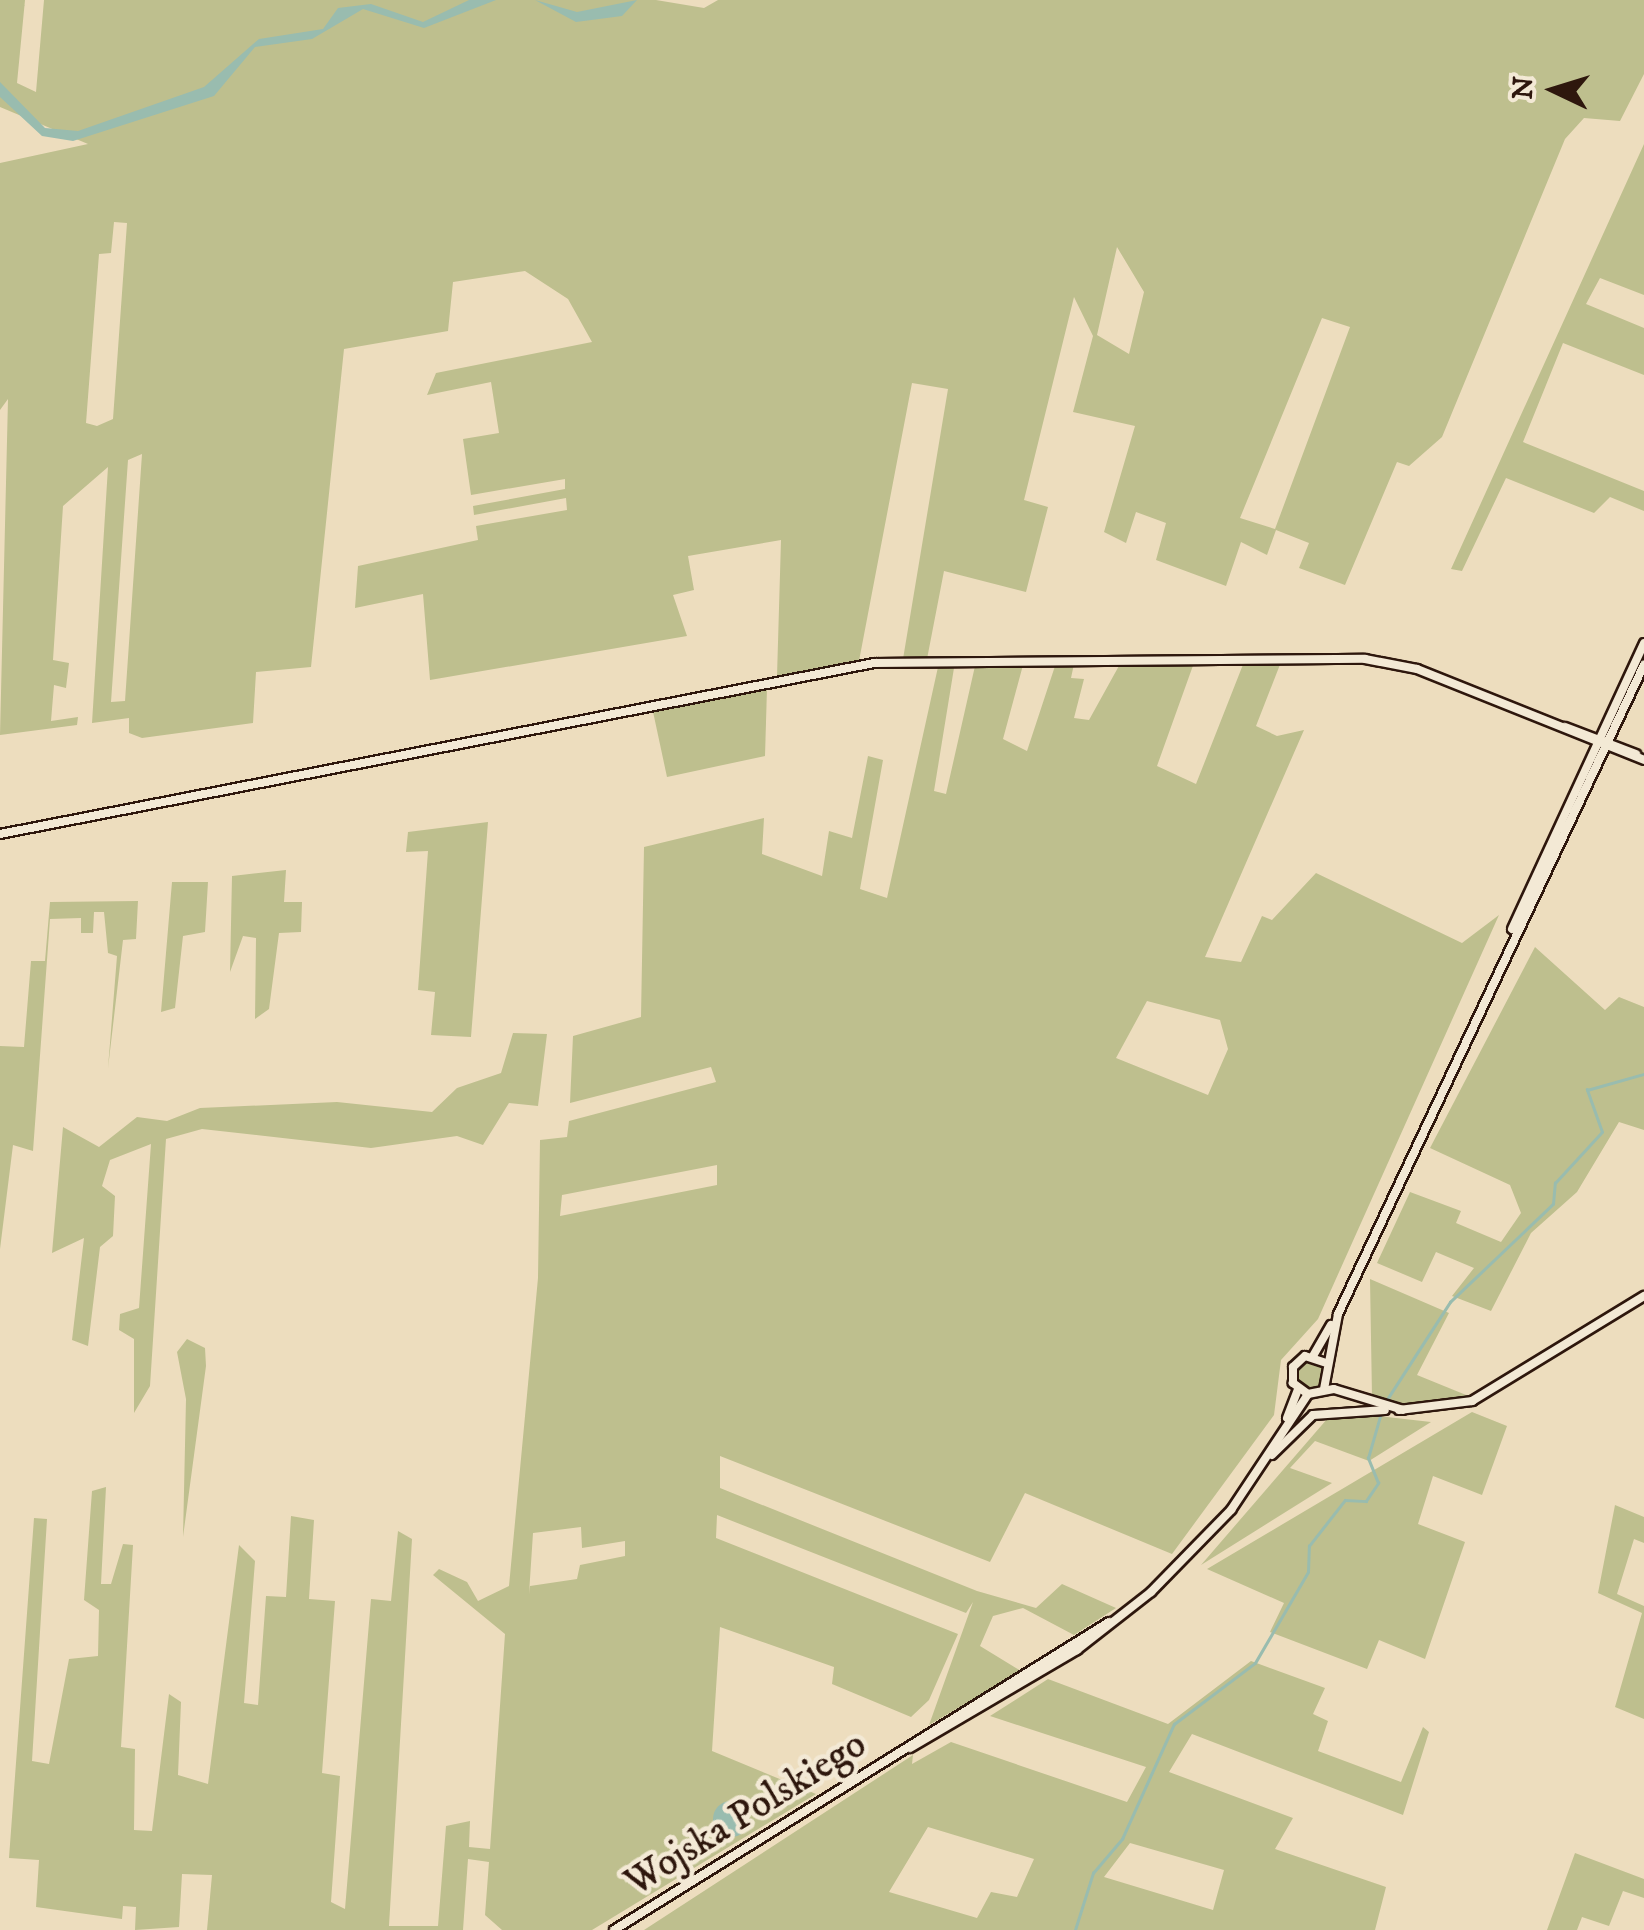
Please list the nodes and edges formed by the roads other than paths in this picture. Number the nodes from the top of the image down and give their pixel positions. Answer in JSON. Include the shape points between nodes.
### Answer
{"nodes":[{"id":1,"x":1644,"y":643,"type":"edge"},
{"id":2,"x":1644,"y":665,"type":"edge"},
{"id":3,"x":1552,"y":724,"type":"junction"},
{"id":4,"x":1598,"y":736,"type":"junction"},
{"id":5,"x":1608,"y":739,"type":"junction"},
{"id":6,"x":1598,"y":747,"type":"junction"},
{"id":7,"x":1644,"y":759,"type":"edge"},
{"id":8,"x":0,"y":834,"type":"edge"},
{"id":9,"x":1644,"y":1296,"type":"edge"},
{"id":10,"x":1338,"y":1314,"type":"junction"},
{"id":11,"x":1314,"y":1356,"type":"junction"},
{"id":12,"x":1324,"y":1362,"type":"junction"},
{"id":13,"x":1329,"y":1379,"type":"junction"},
{"id":14,"x":1324,"y":1388,"type":"junction"},
{"id":15,"x":1298,"y":1390,"type":"junction"},
{"id":16,"x":1308,"y":1394,"type":"junction"},
{"id":17,"x":1358,"y":1397,"type":"junction"},
{"id":18,"x":1383,"y":1408,"type":"junction"},
{"id":19,"x":1280,"y":1436,"type":"junction"},
{"id":20,"x":1264,"y":1462,"type":"junction"},
{"id":21,"x":614,"y":1930,"type":"edge"}],
"edges":[{"from":1,"to":4,"type":"street"},
{"from":2,"to":5,"type":"street"},
{"from":3,"to":4,"type":"street"},
{"from":3,"to":6,"type":"street"},
{"from":3,"to":8,"type":"street","via":[[1417,669],[1365,659],[874,663]]},
{"from":4,"to":5,"type":"street"},
{"from":4,"to":6,"type":"street"},
{"from":5,"to":6,"type":"street"},
{"from":5,"to":7,"type":"street"},
{"from":6,"to":7,"type":"street"},
{"from":6,"to":10,"type":"street"},
{"from":9,"to":18,"type":"street","via":[[1472,1401]]},
{"from":10,"to":11,"type":"street"},
{"from":10,"to":12,"type":"street"},
{"from":11,"to":12,"type":"street"},
{"from":11,"to":15,"type":"street","via":[[1293,1367]]},
{"from":12,"to":13,"type":"street"},
{"from":13,"to":14,"type":"street"},
{"from":13,"to":17,"type":"street"},
{"from":14,"to":16,"type":"street"},
{"from":14,"to":17,"type":"street"},
{"from":15,"to":16,"type":"street"},
{"from":15,"to":19,"type":"street"},
{"from":16,"to":19,"type":"street"},
{"from":17,"to":18,"type":"street"},
{"from":18,"to":20,"type":"street","via":[[1314,1415]]},
{"from":19,"to":20,"type":"street"},
{"from":20,"to":21,"type":"street","name":"Wojska Polskiego","via":[[1200,1545],[1121,1616]]}]}
